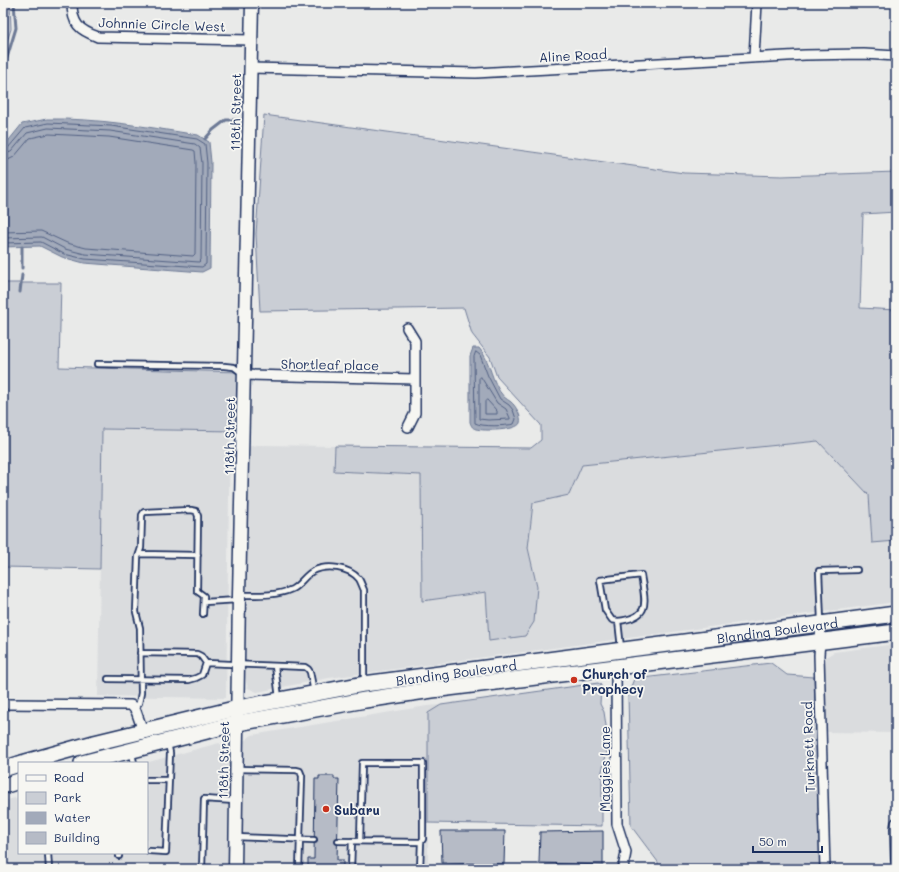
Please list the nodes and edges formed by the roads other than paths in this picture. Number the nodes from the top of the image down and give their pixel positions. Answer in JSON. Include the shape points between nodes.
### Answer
{"nodes":[{"id":1,"x":72,"y":3,"type":"edge"},
{"id":2,"x":252,"y":3,"type":"edge"},
{"id":3,"x":757,"y":3,"type":"edge"},
{"id":4,"x":251,"y":40,"type":"junction"},
{"id":5,"x":896,"y":56,"type":"edge"},
{"id":6,"x":754,"y":57,"type":"junction"},
{"id":7,"x":250,"y":68,"type":"junction"},
{"id":8,"x":407,"y":328,"type":"dead end"},
{"id":9,"x":97,"y":364,"type":"dead end"},
{"id":10,"x":244,"y":375,"type":"junction"},
{"id":11,"x":415,"y":379,"type":"junction"},
{"id":12,"x":408,"y":427,"type":"dead end"},
{"id":13,"x":139,"y":554,"type":"junction"},
{"id":14,"x":198,"y":555,"type":"junction"},
{"id":15,"x":857,"y":570,"type":"dead end"},
{"id":16,"x":239,"y":597,"type":"junction"},
{"id":17,"x":204,"y":602,"type":"junction"},
{"id":18,"x":203,"y":614,"type":"dead end"},
{"id":19,"x":896,"y":614,"type":"edge"},
{"id":20,"x":618,"y":621,"type":"junction"},
{"id":21,"x":821,"y":625,"type":"junction"},
{"id":22,"x":896,"y":632,"type":"edge"},
{"id":23,"x":819,"y":641,"type":"junction"},
{"id":24,"x":660,"y":645,"type":"junction"},
{"id":25,"x":621,"y":650,"type":"junction"},
{"id":26,"x":140,"y":653,"type":"junction"},
{"id":27,"x":206,"y":663,"type":"junction"},
{"id":28,"x":238,"y":664,"type":"junction"},
{"id":29,"x":275,"y":666,"type":"junction"},
{"id":30,"x":616,"y":668,"type":"junction"},
{"id":31,"x":578,"y":672,"type":"junction"},
{"id":32,"x":430,"y":675,"type":"junction"},
{"id":33,"x":108,"y":679,"type":"dead end"},
{"id":34,"x":141,"y":679,"type":"junction"},
{"id":35,"x":364,"y":684,"type":"junction"},
{"id":36,"x":432,"y":690,"type":"junction"},
{"id":37,"x":314,"y":693,"type":"junction"},
{"id":38,"x":280,"y":700,"type":"junction"},
{"id":39,"x":3,"y":704,"type":"edge"},
{"id":40,"x":238,"y":708,"type":"junction"},
{"id":41,"x":134,"y":709,"type":"junction"},
{"id":42,"x":238,"y":723,"type":"junction"},
{"id":43,"x":143,"y":731,"type":"junction"},
{"id":44,"x":167,"y":740,"type":"junction"},
{"id":45,"x":94,"y":743,"type":"junction"},
{"id":46,"x":133,"y":756,"type":"edge"},
{"id":47,"x":98,"y":761,"type":"edge"},
{"id":48,"x":26,"y":762,"type":"edge"},
{"id":49,"x":18,"y":764,"type":"edge"},
{"id":50,"x":3,"y":769,"type":"edge"},
{"id":51,"x":237,"y":769,"type":"junction"},
{"id":52,"x":148,"y":780,"type":"edge"},
{"id":53,"x":168,"y":780,"type":"junction"},
{"id":54,"x":18,"y":781,"type":"edge"},
{"id":55,"x":3,"y":786,"type":"edge"},
{"id":56,"x":236,"y":801,"type":"junction"},
{"id":57,"x":896,"y":823,"type":"edge"},
{"id":58,"x":236,"y":837,"type":"junction"},
{"id":59,"x":299,"y":839,"type":"junction"},
{"id":60,"x":314,"y":840,"type":"dead end"},
{"id":61,"x":338,"y":841,"type":"dead end"},
{"id":62,"x":352,"y":841,"type":"junction"},
{"id":63,"x":360,"y":841,"type":"junction"},
{"id":64,"x":421,"y":842,"type":"junction"},
{"id":65,"x":149,"y":851,"type":"dead end"},
{"id":66,"x":48,"y":854,"type":"edge"},
{"id":67,"x":896,"y":860,"type":"edge"},
{"id":68,"x":49,"y":869,"type":"edge"},
{"id":69,"x":202,"y":869,"type":"edge"},
{"id":70,"x":235,"y":869,"type":"edge"},
{"id":71,"x":299,"y":869,"type":"edge"},
{"id":72,"x":351,"y":869,"type":"edge"},
{"id":73,"x":420,"y":869,"type":"edge"},
{"id":74,"x":622,"y":869,"type":"edge"},
{"id":75,"x":825,"y":869,"type":"edge"}],
"edges":[{"from":1,"to":4,"type":"street","name":"Johnnie Circle West","via":[[76,24],[85,33],[98,37]]},
{"from":2,"to":4,"type":"street","name":"118th Street"},
{"from":3,"to":6,"type":"street"},
{"from":4,"to":7,"type":"street","name":"118th Street"},
{"from":5,"to":6,"type":"street","name":"Aline Road","via":[[842,54]]},
{"from":6,"to":7,"type":"street","name":"Aline Road","via":[[476,73]]},
{"from":7,"to":10,"type":"street","name":"118th Street"},
{"from":8,"to":11,"type":"street","via":[[415,341]]},
{"from":9,"to":10,"type":"lane","via":[[224,366],[234,367]]},
{"from":10,"to":11,"type":"street","name":"Shortleaf place"},
{"from":10,"to":16,"type":"street","name":"118th Street"},
{"from":11,"to":12,"type":"street","via":[[414,413]]},
{"from":13,"to":14,"type":"lane"},
{"from":13,"to":14,"type":"lane","via":[[144,512],[191,510],[196,511],[198,516]]},
{"from":13,"to":26,"type":"lane","via":[[136,612],[140,628]]},
{"from":14,"to":17,"type":"lane","via":[[197,590],[204,596]]},
{"from":15,"to":21,"type":"lane","via":[[819,571]]},
{"from":16,"to":17,"type":"lane"},
{"from":16,"to":28,"type":"street","name":"118th Street"},
{"from":16,"to":35,"type":"lane","via":[[281,593],[293,588],[312,571],[325,567],[351,572],[359,579],[364,590]]},
{"from":17,"to":18,"type":"lane"},
{"from":19,"to":21,"type":"main road","name":"Blanding Boulevard"},
{"from":20,"to":20,"type":"lane","via":[[630,620],[642,611],[645,600],[641,575],[600,580],[605,610],[612,620]]},
{"from":20,"to":25,"type":"lane"},
{"from":21,"to":23,"type":"street","name":"Turknett Road"},
{"from":21,"to":24,"type":"main road","name":"Blanding Boulevard"},
{"from":22,"to":23,"type":"main road","name":"Blanding Boulevard"},
{"from":23,"to":30,"type":"main road","name":"Blanding Boulevard"},
{"from":23,"to":75,"type":"street","name":"Turknett Road"},
{"from":24,"to":25,"type":"main road","name":"Blanding Boulevard"},
{"from":24,"to":30,"type":"main road","via":[[630,656]]},
{"from":25,"to":31,"type":"main road","via":[[609,661]]},
{"from":25,"to":32,"type":"main road","name":"Blanding Boulevard"},
{"from":26,"to":27,"type":"lane","via":[[197,654],[202,656]]},
{"from":26,"to":34,"type":"lane"},
{"from":27,"to":28,"type":"lane"},
{"from":27,"to":34,"type":"lane","via":[[202,675],[189,680]]},
{"from":28,"to":29,"type":"lane"},
{"from":28,"to":40,"type":"street","name":"118th Street"},
{"from":29,"to":37,"type":"lane","via":[[308,669]]},
{"from":29,"to":38,"type":"lane"},
{"from":30,"to":31,"type":"main road","name":"Blanding Boulevard"},
{"from":30,"to":74,"type":"street","name":"Maggies Lane","via":[[617,824],[626,852]]},
{"from":31,"to":36,"type":"main road","name":"Blanding Boulevard"},
{"from":32,"to":35,"type":"main road","name":"Blanding Boulevard"},
{"from":32,"to":36,"type":"street"},
{"from":33,"to":34,"type":"lane"},
{"from":34,"to":41,"type":"lane","via":[[139,703]]},
{"from":35,"to":37,"type":"main road","name":"Blanding Boulevard"},
{"from":36,"to":42,"type":"main road","name":"Blanding Boulevard"},
{"from":37,"to":38,"type":"main road","name":"Blanding Boulevard"},
{"from":38,"to":40,"type":"main road","name":"Blanding Boulevard"},
{"from":39,"to":41,"type":"street","via":[[131,706]]},
{"from":40,"to":42,"type":"street","name":"118th Street"},
{"from":40,"to":43,"type":"main road","name":"Blanding Boulevard"},
{"from":41,"to":43,"type":"street"},
{"from":42,"to":44,"type":"main road","name":"Blanding Boulevard"},
{"from":42,"to":51,"type":"street","name":"118th Street"},
{"from":43,"to":45,"type":"main road","name":"Blanding Boulevard"},
{"from":44,"to":46,"type":"main road","name":"Blanding Boulevard"},
{"from":44,"to":53,"type":"lane","via":[[170,753]]},
{"from":45,"to":47,"type":"street"},
{"from":45,"to":48,"type":"main road","name":"Blanding Boulevard"},
{"from":46,"to":47,"type":"main road","name":"Blanding Boulevard"},
{"from":49,"to":50,"type":"main road"},
{"from":51,"to":56,"type":"street","name":"118th Street"},
{"from":51,"to":59,"type":"lane","via":[[300,771],[302,776]]},
{"from":52,"to":53,"type":"lane"},
{"from":53,"to":65,"type":"lane","via":[[166,852]]},
{"from":54,"to":55,"type":"main road"},
{"from":56,"to":58,"type":"street","name":"118th Street"},
{"from":56,"to":69,"type":"lane","via":[[204,799]]},
{"from":57,"to":67,"type":"street"},
{"from":58,"to":59,"type":"lane"},
{"from":58,"to":70,"type":"street","name":"118th Street"},
{"from":59,"to":60,"type":"lane"},
{"from":59,"to":71,"type":"lane"},
{"from":61,"to":62,"type":"lane"},
{"from":62,"to":63,"type":"lane"},
{"from":62,"to":72,"type":"lane"},
{"from":63,"to":64,"type":"lane"},
{"from":63,"to":64,"type":"lane","via":[[362,763],[423,763]]},
{"from":64,"to":73,"type":"lane"},
{"from":66,"to":68,"type":"lane"}]}
